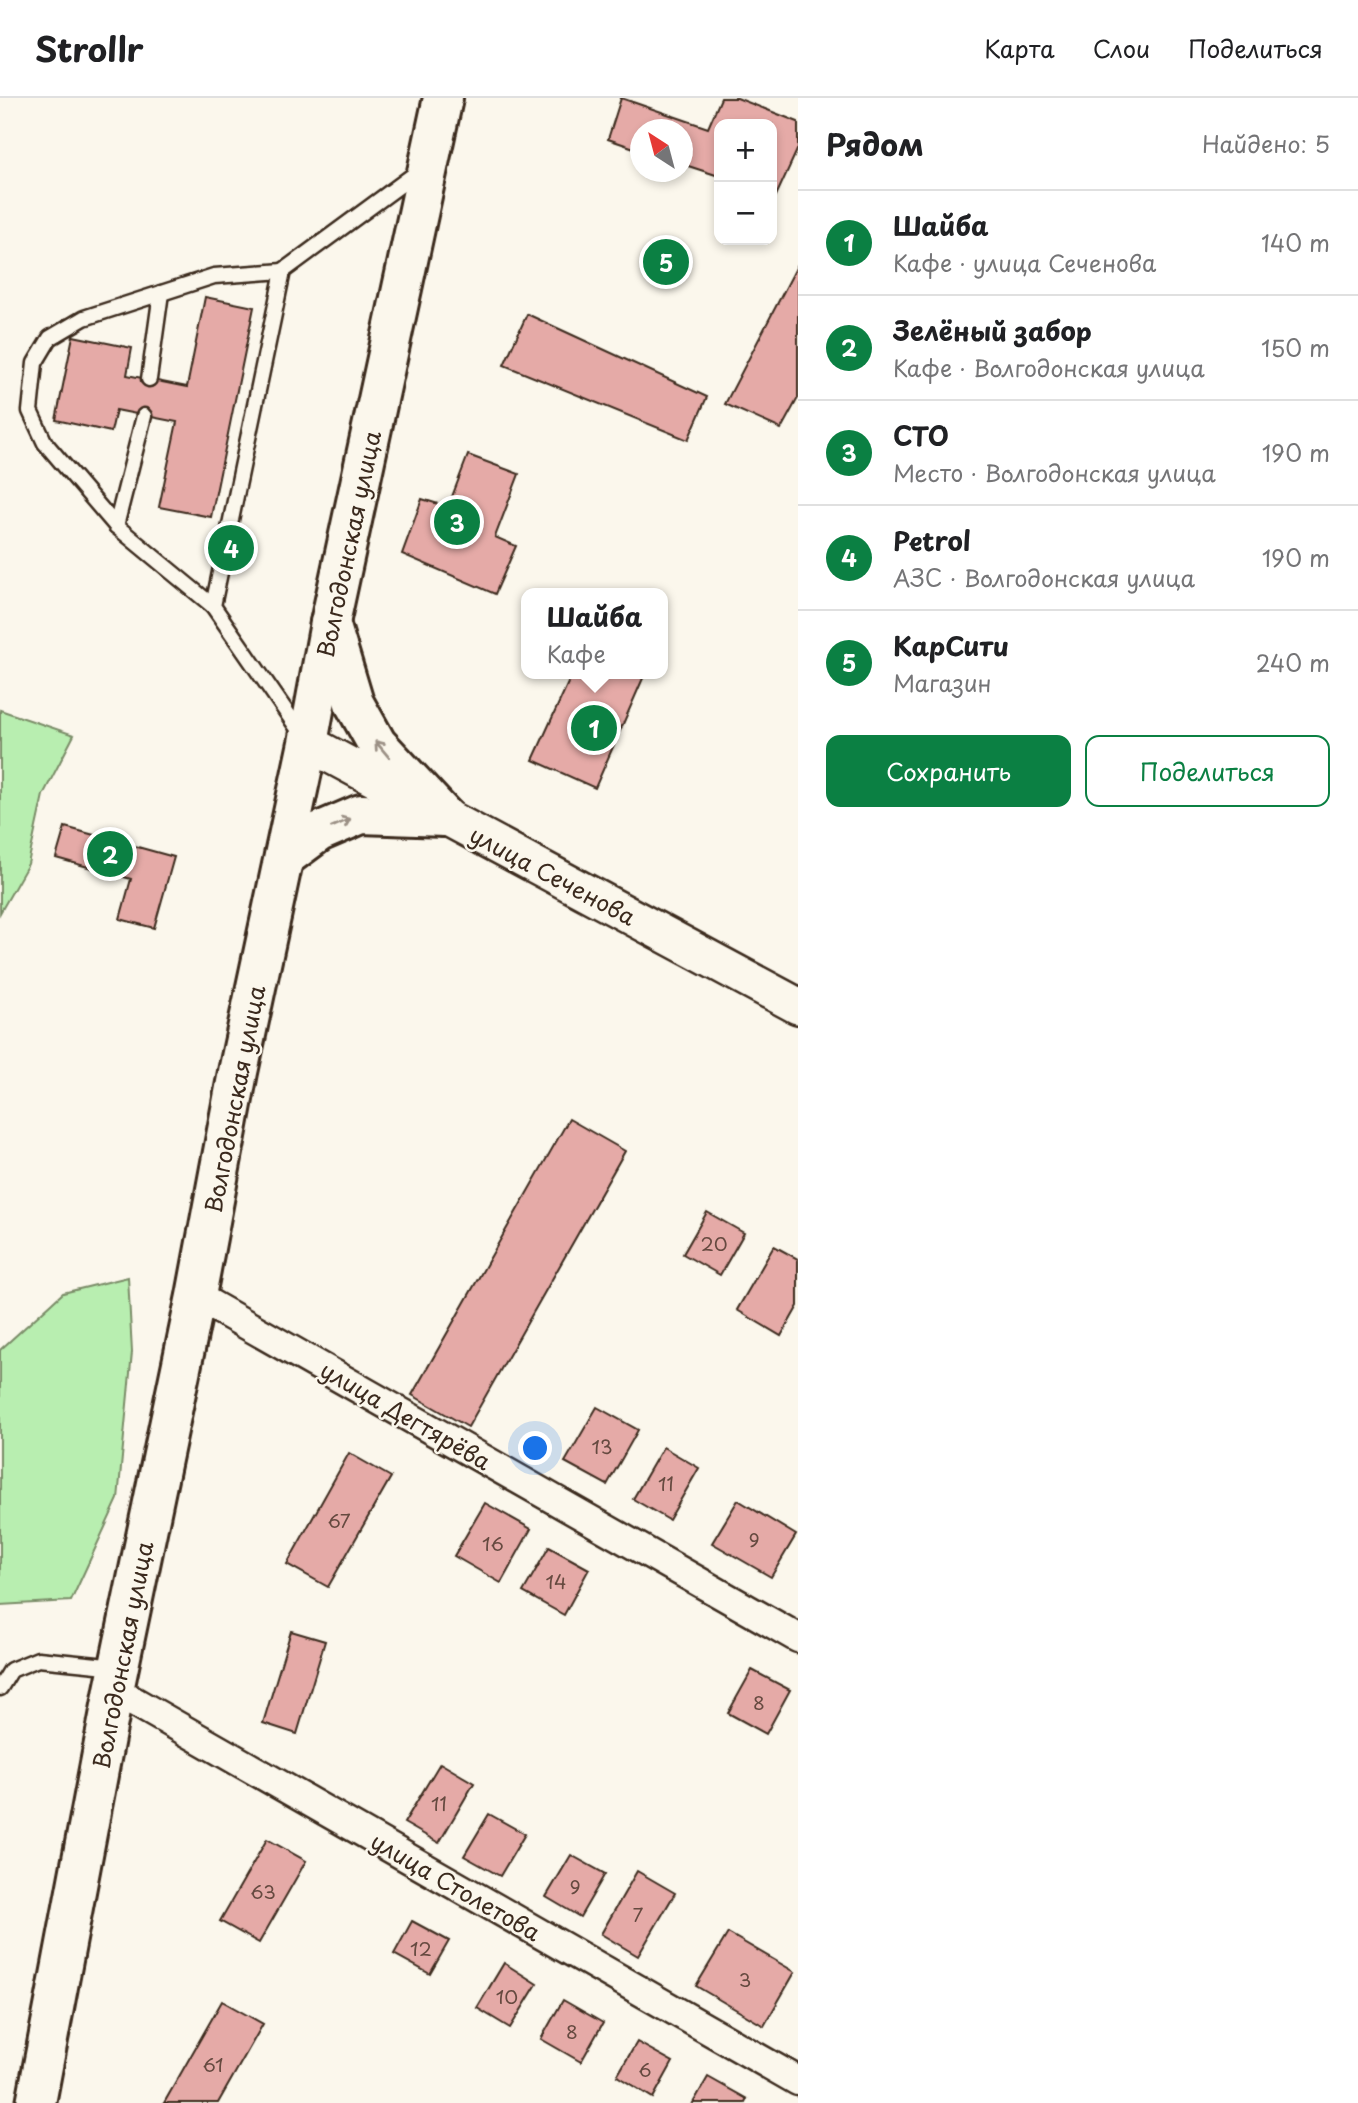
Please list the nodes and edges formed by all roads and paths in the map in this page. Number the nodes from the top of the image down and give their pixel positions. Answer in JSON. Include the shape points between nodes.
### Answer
{"nodes":[{"id":1,"x":443,"y":98,"type":"edge"},
{"id":2,"x":429,"y":164,"type":"junction"},
{"id":3,"x":283,"y":271,"type":"junction"},
{"id":4,"x":161,"y":293,"type":"junction"},
{"id":5,"x":149,"y":379,"type":"dead end"},
{"id":6,"x":144,"y":415,"type":"dead end"},
{"id":7,"x":116,"y":526,"type":"junction"},
{"id":8,"x":213,"y":606,"type":"junction"},
{"id":9,"x":330,"y":623,"type":"junction"},
{"id":10,"x":308,"y":743,"type":"junction"},
{"id":11,"x":445,"y":817,"type":"junction"},
{"id":12,"x":284,"y":858,"type":"junction"},
{"id":13,"x":798,"y":1006,"type":"edge"},
{"id":14,"x":196,"y":1296,"type":"junction"},
{"id":15,"x":798,"y":1638,"type":"edge"},
{"id":16,"x":116,"y":1679,"type":"junction"},
{"id":17,"x":0,"y":1688,"type":"edge"},
{"id":18,"x":798,"y":2081,"type":"edge"},
{"id":19,"x":38,"y":2102,"type":"edge"}],
"edges":[{"from":1,"to":2,"type":"main road","name":"Волгодонская улица"},
{"from":2,"to":3,"type":"lane"},
{"from":2,"to":9,"type":"main road","name":"Волгодонская улица"},
{"from":3,"to":4,"type":"lane","via":[[214,276]]},
{"from":3,"to":8,"type":"lane"},
{"from":4,"to":5,"type":"lane"},
{"from":4,"to":7,"type":"lane","via":[[84,318],[50,338],[35,363],[30,411],[45,443]]},
{"from":6,"to":7,"type":"lane"},
{"from":7,"to":8,"type":"lane"},
{"from":8,"to":10,"type":"lane"},
{"from":9,"to":10,"type":"main road","name":"Волгодонская улица"},
{"from":11,"to":9,"type":"main road","one_way":true,"via":[[377,744],[354,703]]},
{"from":10,"to":11,"type":"street","name":"улица Сеченова"},
{"from":10,"to":12,"type":"main road","name":"Волгодонская улица"},
{"from":12,"to":11,"type":"main road","one_way":true,"via":[[319,832],[361,814]]},
{"from":11,"to":13,"type":"street","name":"улица Сеченова"},
{"from":12,"to":14,"type":"main road","name":"Волгодонская улица"},
{"from":14,"to":15,"type":"street","name":"улица Дегтярёва"},
{"from":14,"to":16,"type":"main road","name":"Волгодонская улица"},
{"from":16,"to":17,"type":"lane","via":[[38,1659],[11,1670]]},
{"from":16,"to":18,"type":"street","name":"улица Столетова"},
{"from":16,"to":19,"type":"main road","name":"Волгодонская улица"}]}
